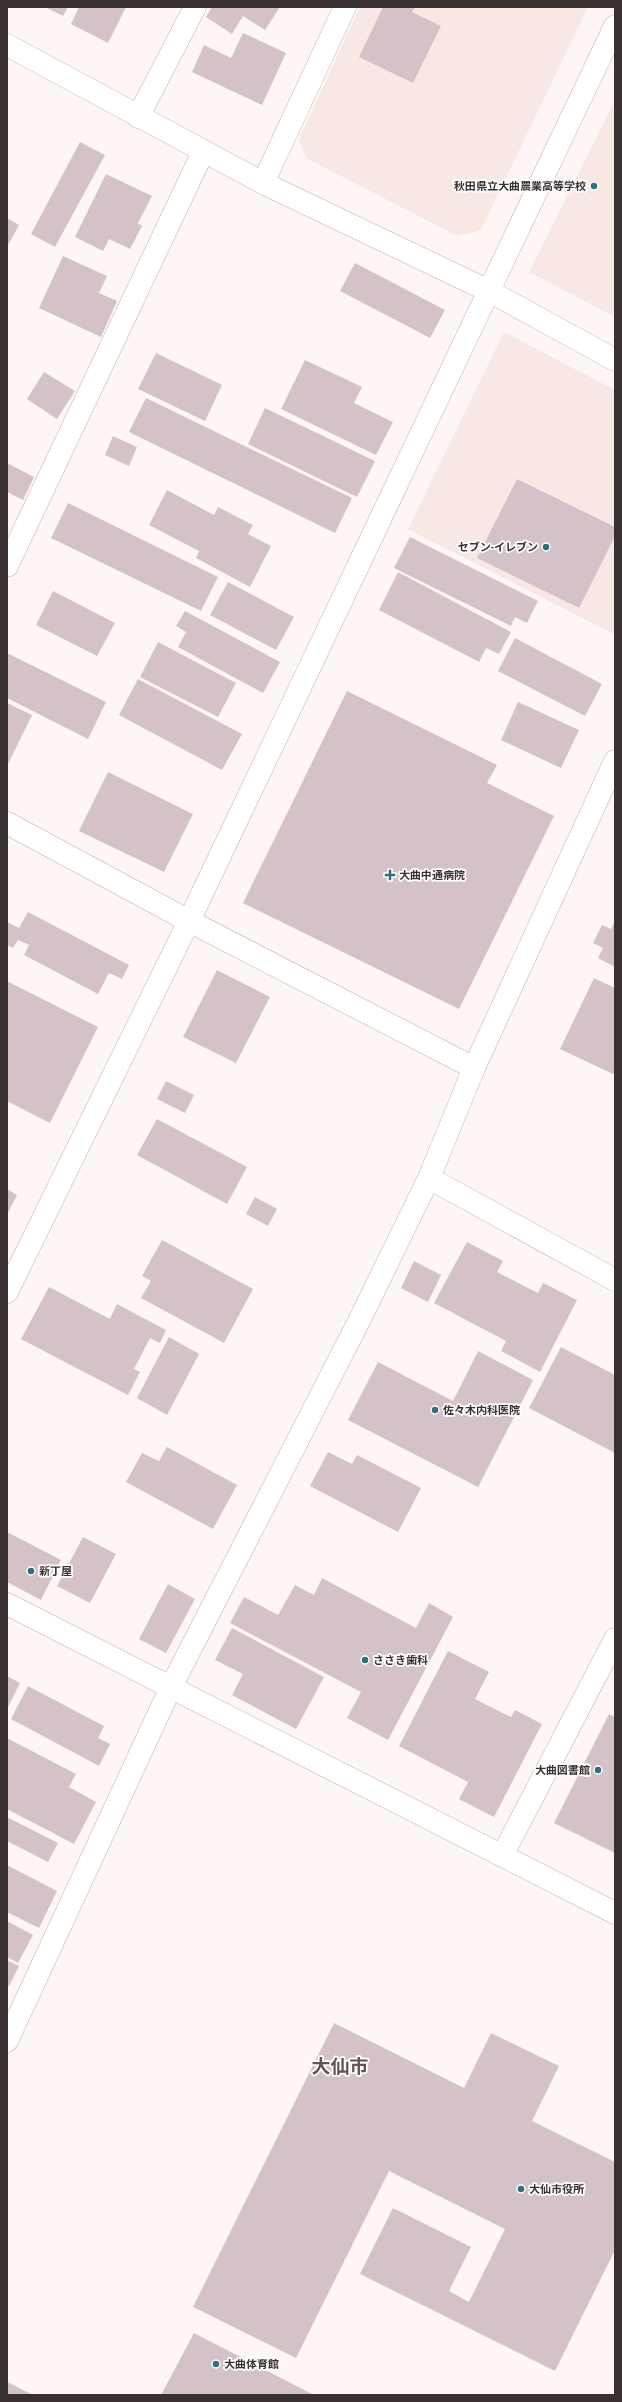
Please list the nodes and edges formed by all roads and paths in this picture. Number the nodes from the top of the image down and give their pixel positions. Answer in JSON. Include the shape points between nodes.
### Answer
{"nodes":[{"id":1,"x":195,"y":7,"type":"edge"},
{"id":2,"x":345,"y":7,"type":"edge"},
{"id":3,"x":615,"y":26,"type":"edge"},
{"id":4,"x":7,"y":45,"type":"edge"},
{"id":5,"x":138,"y":117,"type":"junction"},
{"id":6,"x":203,"y":152,"type":"junction"},
{"id":7,"x":263,"y":183,"type":"junction"},
{"id":8,"x":489,"y":291,"type":"junction"},
{"id":9,"x":615,"y":360,"type":"edge"},
{"id":10,"x":7,"y":566,"type":"edge"},
{"id":11,"x":615,"y":761,"type":"edge"},
{"id":12,"x":7,"y":823,"type":"edge"},
{"id":13,"x":189,"y":921,"type":"junction"},
{"id":14,"x":474,"y":1068,"type":"junction"},
{"id":15,"x":429,"y":1178,"type":"junction"},
{"id":16,"x":615,"y":1280,"type":"edge"},
{"id":17,"x":7,"y":1292,"type":"edge"},
{"id":18,"x":7,"y":1604,"type":"edge"},
{"id":19,"x":615,"y":1639,"type":"edge"},
{"id":20,"x":171,"y":1687,"type":"junction"},
{"id":21,"x":502,"y":1856,"type":"junction"},
{"id":22,"x":615,"y":1913,"type":"edge"},
{"id":23,"x":7,"y":2041,"type":"edge"}],
"edges":[{"from":1,"to":5,"type":"street"},
{"from":2,"to":7,"type":"street"},
{"from":3,"to":8,"type":"street"},
{"from":4,"to":5,"type":"street"},
{"from":5,"to":6,"type":"street"},
{"from":6,"to":7,"type":"street"},
{"from":6,"to":10,"type":"street"},
{"from":7,"to":8,"type":"street"},
{"from":8,"to":9,"type":"street"},
{"from":8,"to":13,"type":"street"},
{"from":11,"to":14,"type":"street"},
{"from":12,"to":13,"type":"street"},
{"from":13,"to":14,"type":"street"},
{"from":13,"to":17,"type":"street"},
{"from":14,"to":15,"type":"street"},
{"from":15,"to":16,"type":"street"},
{"from":15,"to":20,"type":"street","via":[[359,1321]]},
{"from":18,"to":20,"type":"street"},
{"from":19,"to":21,"type":"street"},
{"from":20,"to":21,"type":"street"},
{"from":20,"to":23,"type":"street"},
{"from":21,"to":22,"type":"street"}]}
